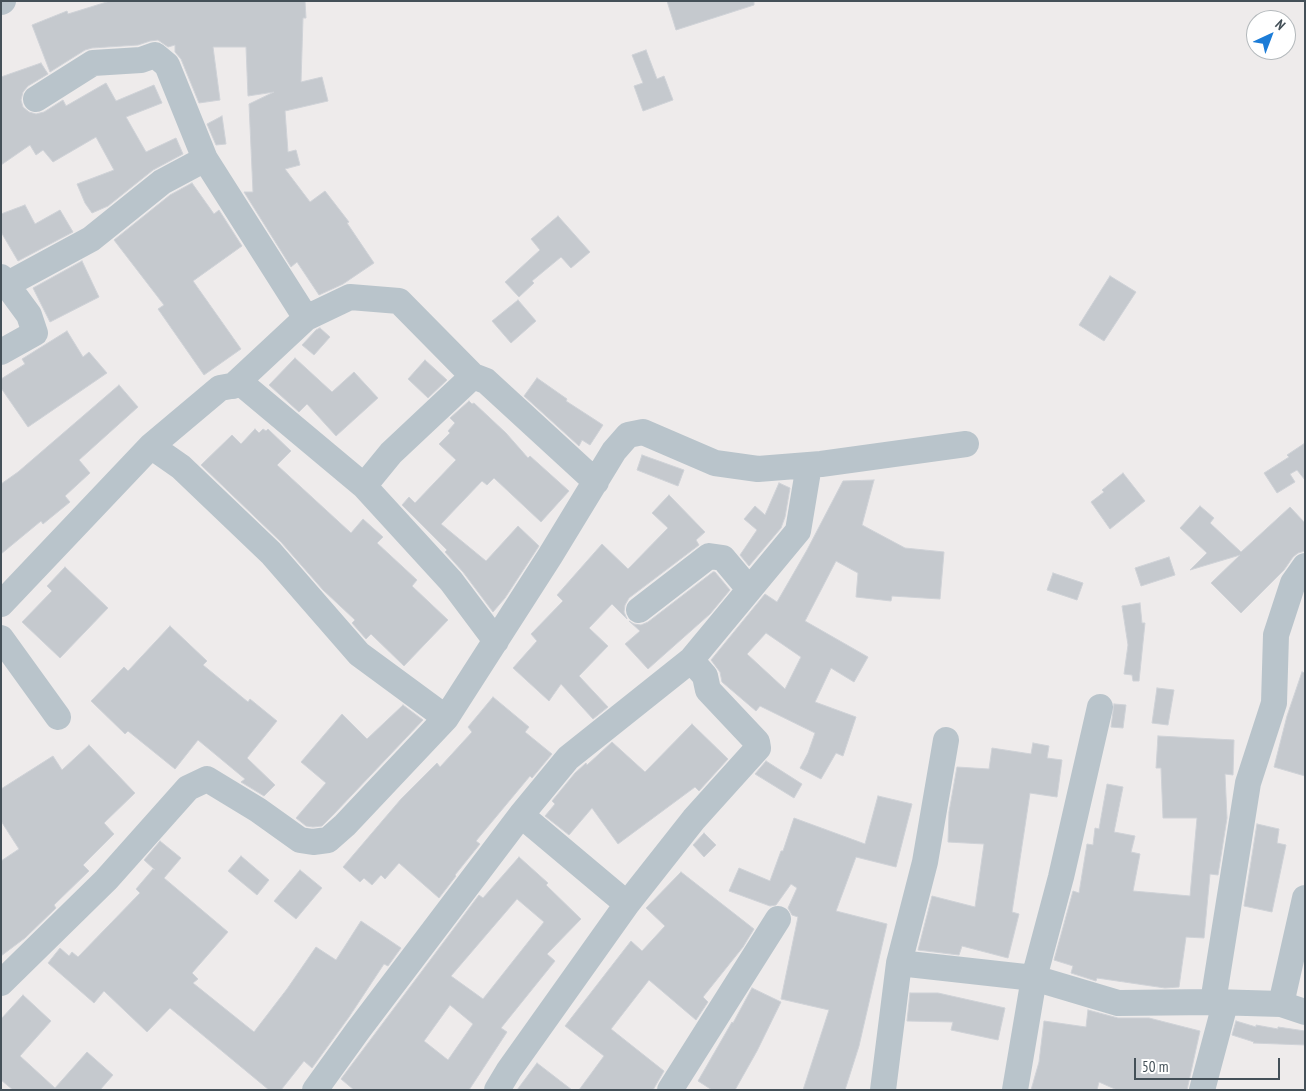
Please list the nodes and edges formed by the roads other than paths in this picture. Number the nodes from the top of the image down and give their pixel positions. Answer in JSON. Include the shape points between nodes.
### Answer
{"nodes":[{"id":1,"x":36,"y":100,"type":"dead end"},
{"id":2,"x":205,"y":159,"type":"junction"},
{"id":3,"x":4,"y":281,"type":"edge"},
{"id":4,"x":306,"y":318,"type":"junction"},
{"id":5,"x":1,"y":352,"type":"edge"},
{"id":6,"x":473,"y":376,"type":"junction"},
{"id":7,"x":233,"y":386,"type":"junction"},
{"id":8,"x":966,"y":444,"type":"dead end"},
{"id":9,"x":151,"y":446,"type":"junction"},
{"id":10,"x":809,"y":465,"type":"junction"},
{"id":11,"x":596,"y":482,"type":"junction"},
{"id":12,"x":364,"y":486,"type":"junction"},
{"id":13,"x":1305,"y":566,"type":"edge"},
{"id":14,"x":749,"y":589,"type":"junction"},
{"id":15,"x":1,"y":604,"type":"edge"},
{"id":16,"x":639,"y":610,"type":"dead end"},
{"id":17,"x":1,"y":638,"type":"edge"},
{"id":18,"x":496,"y":641,"type":"junction"},
{"id":19,"x":691,"y":660,"type":"junction"},
{"id":20,"x":1100,"y":707,"type":"dead end"},
{"id":21,"x":58,"y":717,"type":"dead end"},
{"id":22,"x":446,"y":718,"type":"junction"},
{"id":23,"x":946,"y":740,"type":"dead end"},
{"id":24,"x":521,"y":815,"type":"junction"},
{"id":25,"x":1305,"y":898,"type":"edge"},
{"id":26,"x":627,"y":904,"type":"junction"},
{"id":27,"x":778,"y":918,"type":"dead end"},
{"id":28,"x":899,"y":963,"type":"junction"},
{"id":29,"x":1034,"y":978,"type":"junction"},
{"id":30,"x":1,"y":984,"type":"edge"},
{"id":31,"x":1219,"y":1003,"type":"junction"},
{"id":32,"x":1293,"y":1008,"type":"edge"},
{"id":33,"x":315,"y":1090,"type":"edge"},
{"id":34,"x":497,"y":1090,"type":"edge"},
{"id":35,"x":670,"y":1090,"type":"edge"},
{"id":36,"x":883,"y":1090,"type":"edge"},
{"id":37,"x":1015,"y":1090,"type":"edge"},
{"id":38,"x":1202,"y":1090,"type":"edge"}],
"edges":[{"from":1,"to":2,"type":"street","via":[[93,63],[141,60],[155,55],[167,65]]},
{"from":2,"to":3,"type":"street","via":[[162,182],[91,239]]},
{"from":2,"to":4,"type":"street"},
{"from":3,"to":5,"type":"street","via":[[29,315],[35,333]]},
{"from":4,"to":6,"type":"street","via":[[350,298],[399,301]]},
{"from":4,"to":7,"type":"street"},
{"from":6,"to":11,"type":"street","via":[[486,382]]},
{"from":6,"to":12,"type":"street","via":[[391,453]]},
{"from":7,"to":9,"type":"street","via":[[220,388]]},
{"from":7,"to":12,"type":"street","via":[[242,384]]},
{"from":8,"to":10,"type":"street"},
{"from":9,"to":15,"type":"street"},
{"from":9,"to":22,"type":"street","via":[[182,467],[271,553],[359,654]]},
{"from":10,"to":11,"type":"street","via":[[758,469],[714,463],[643,432],[628,435],[614,451]]},
{"from":10,"to":14,"type":"street","via":[[798,531]]},
{"from":11,"to":18,"type":"street"},
{"from":12,"to":18,"type":"street","via":[[451,581]]},
{"from":13,"to":31,"type":"street","via":[[1293,583],[1276,635],[1274,703],[1248,783]]},
{"from":14,"to":16,"type":"street","via":[[723,558],[709,556]]},
{"from":14,"to":19,"type":"street"},
{"from":17,"to":21,"type":"street"},
{"from":18,"to":22,"type":"street"},
{"from":19,"to":24,"type":"street","via":[[568,758]]},
{"from":19,"to":26,"type":"street","via":[[705,676],[708,690],[757,742],[758,748],[694,819]]},
{"from":20,"to":29,"type":"street"},
{"from":22,"to":30,"type":"street","via":[[328,840],[300,840],[207,779],[188,788],[106,880]]},
{"from":23,"to":28,"type":"street","via":[[925,862]]},
{"from":24,"to":26,"type":"street"},
{"from":24,"to":33,"type":"street"},
{"from":25,"to":32,"type":"street"},
{"from":26,"to":34,"type":"street"},
{"from":27,"to":35,"type":"street"},
{"from":28,"to":29,"type":"street"},
{"from":28,"to":36,"type":"street"},
{"from":29,"to":31,"type":"street","via":[[1118,1003]]},
{"from":29,"to":37,"type":"street"},
{"from":31,"to":32,"type":"street"},
{"from":31,"to":38,"type":"street"}]}
